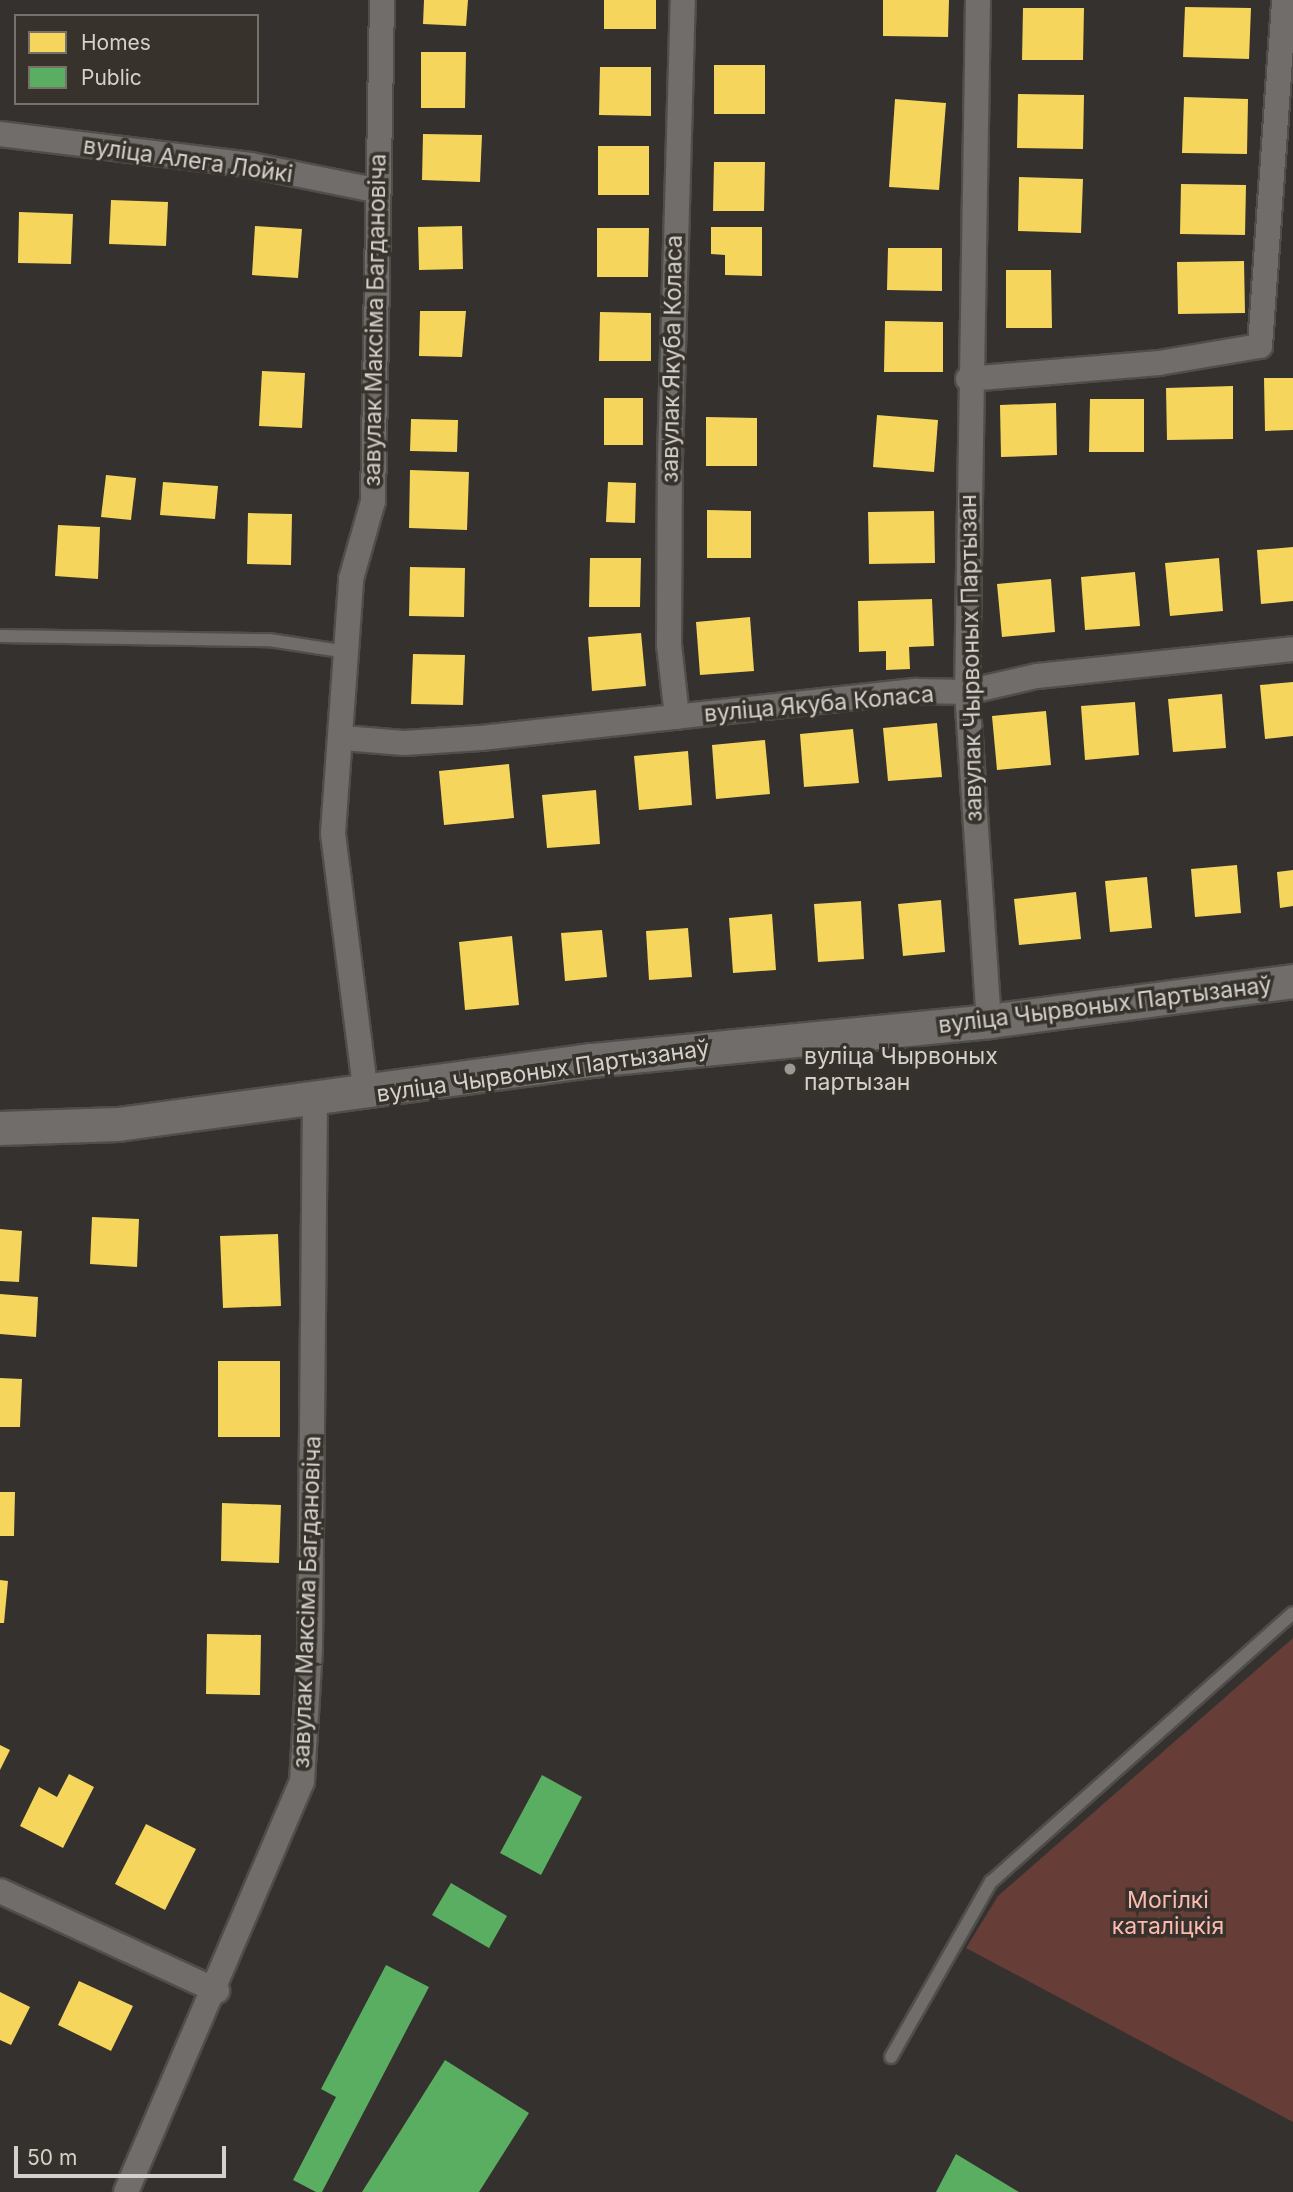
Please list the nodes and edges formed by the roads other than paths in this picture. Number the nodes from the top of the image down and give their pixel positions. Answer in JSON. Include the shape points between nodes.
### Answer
{"nodes":[{"id":1,"x":382,"y":0,"type":"edge"},
{"id":2,"x":683,"y":0,"type":"edge"},
{"id":3,"x":978,"y":0,"type":"edge"},
{"id":4,"x":1284,"y":0,"type":"edge"},
{"id":5,"x":0,"y":134,"type":"edge"},
{"id":6,"x":375,"y":190,"type":"junction"},
{"id":7,"x":968,"y":379,"type":"junction"},
{"id":8,"x":0,"y":636,"type":"edge"},
{"id":9,"x":1293,"y":649,"type":"edge"},
{"id":10,"x":348,"y":652,"type":"junction"},
{"id":11,"x":967,"y":692,"type":"junction"},
{"id":12,"x":677,"y":717,"type":"junction"},
{"id":13,"x":343,"y":738,"type":"junction"},
{"id":14,"x":1293,"y":981,"type":"edge"},
{"id":15,"x":989,"y":1021,"type":"junction"},
{"id":16,"x":366,"y":1095,"type":"junction"},
{"id":17,"x":315,"y":1102,"type":"junction"},
{"id":18,"x":0,"y":1128,"type":"edge"},
{"id":19,"x":1293,"y":1613,"type":"edge"},
{"id":20,"x":0,"y":1891,"type":"edge"},
{"id":21,"x":217,"y":1991,"type":"junction"},
{"id":22,"x":891,"y":2057,"type":"dead end"},
{"id":23,"x":126,"y":2192,"type":"edge"}],
"edges":[{"from":1,"to":6,"type":"street","name":"завулак Максіма Багдановіча"},
{"from":2,"to":12,"type":"street","name":"завулак Якуба Коласа","via":[[670,458],[669,645]]},
{"from":3,"to":7,"type":"street","name":"завулак Чырвоных Партызан"},
{"from":4,"to":7,"type":"street","via":[[1260,346],[1159,363]]},
{"from":5,"to":6,"type":"street","name":"вуліца Алега Лойкі","via":[[251,165]]},
{"from":6,"to":10,"type":"street","name":"завулак Максіма Багдановіча","via":[[373,501],[351,579]]},
{"from":7,"to":11,"type":"street","name":"завулак Чырвоных Партызан"},
{"from":8,"to":10,"type":"lane","via":[[269,640]]},
{"from":9,"to":11,"type":"street","name":"вуліца Якуба Коласа","via":[[1037,676]]},
{"from":10,"to":13,"type":"street","name":"завулак Максіма Багдановіча"},
{"from":11,"to":12,"type":"street","name":"вуліца Якуба Коласа","via":[[916,691]]},
{"from":11,"to":15,"type":"street","name":"завулак Чырвоных Партызан"},
{"from":12,"to":13,"type":"street","name":"вуліца Якуба Коласа","via":[[404,743]]},
{"from":13,"to":16,"type":"street","name":"завулак Максіма Багдановіча","via":[[333,833]]},
{"from":14,"to":15,"type":"street","name":"вуліца Чырвоных Партызанаў"},
{"from":15,"to":16,"type":"street","name":"вуліца Чырвоных Партызанаў","via":[[592,1060]]},
{"from":16,"to":17,"type":"street","name":"вуліца Чырвоных Партызанаў"},
{"from":17,"to":18,"type":"street","name":"вуліца Чырвоных Партызанаў","via":[[118,1124]]},
{"from":17,"to":21,"type":"street","name":"завулак Максіма Багдановіча","via":[[310,1648],[302,1782]]},
{"from":19,"to":22,"type":"lane","via":[[991,1882]]},
{"from":20,"to":21,"type":"street"},
{"from":21,"to":23,"type":"street","name":"завулак Максіма Багдановіча"}]}
